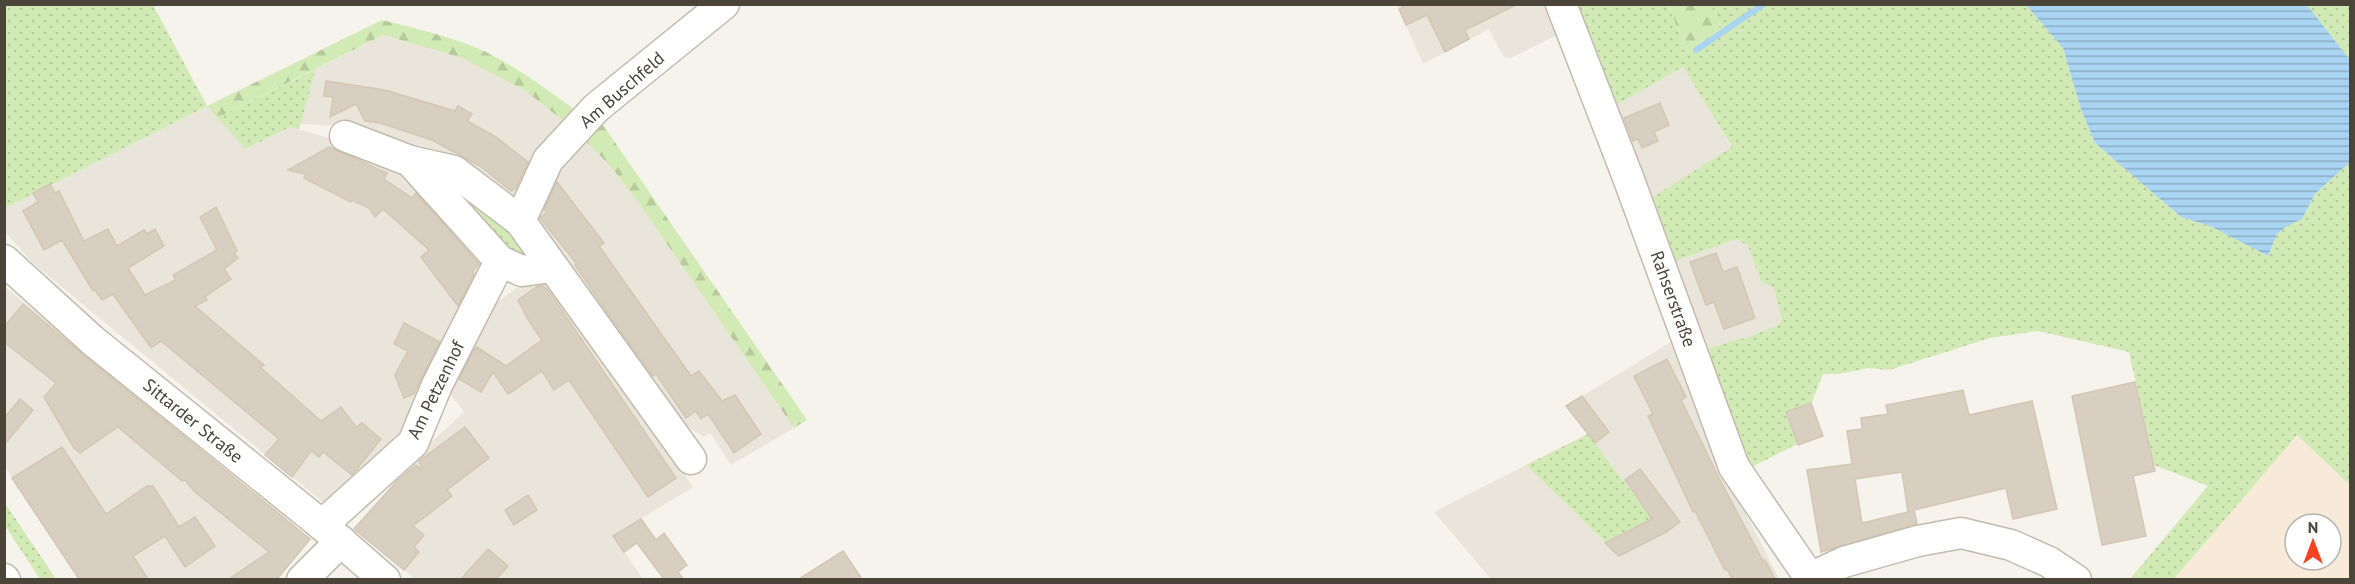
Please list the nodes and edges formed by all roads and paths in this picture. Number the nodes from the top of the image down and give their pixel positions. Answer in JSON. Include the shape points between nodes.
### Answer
{"nodes":[{"id":1,"x":724,"y":4,"type":"edge"},
{"id":2,"x":1561,"y":4,"type":"edge"},
{"id":3,"x":345,"y":136,"type":"dead end"},
{"id":4,"x":410,"y":161,"type":"junction"},
{"id":5,"x":520,"y":221,"type":"junction"},
{"id":6,"x":4,"y":260,"type":"edge"},
{"id":7,"x":500,"y":261,"type":"junction"},
{"id":8,"x":552,"y":267,"type":"junction"},
{"id":9,"x":691,"y":459,"type":"dead end"},
{"id":10,"x":332,"y":533,"type":"junction"},
{"id":11,"x":302,"y":579,"type":"edge"},
{"id":12,"x":385,"y":579,"type":"edge"},
{"id":13,"x":1809,"y":579,"type":"edge"},
{"id":14,"x":2076,"y":579,"type":"edge"}],
"edges":[{"from":1,"to":5,"type":"street","name":"Am Buschfeld","via":[[596,108],[548,160]]},
{"from":2,"to":13,"type":"street","name":"Rahserstraße","via":[[1734,467]]},
{"from":3,"to":4,"type":"street"},
{"from":4,"to":5,"type":"street","via":[[454,171]]},
{"from":4,"to":7,"type":"street"},
{"from":5,"to":8,"type":"street"},
{"from":6,"to":10,"type":"street","name":"Sittarder Straße","via":[[92,340]]},
{"from":7,"to":8,"type":"street","via":[[522,271]]},
{"from":7,"to":10,"type":"street","name":"Am Petzenhof","via":[[412,443]]},
{"from":8,"to":9,"type":"street"},
{"from":10,"to":11,"type":"street","name":"Am Petzenhof"},
{"from":10,"to":12,"type":"street","name":"Sittarder Straße"},
{"from":13,"to":14,"type":"street","via":[[1844,562],[1962,533],[2011,545]]}]}
